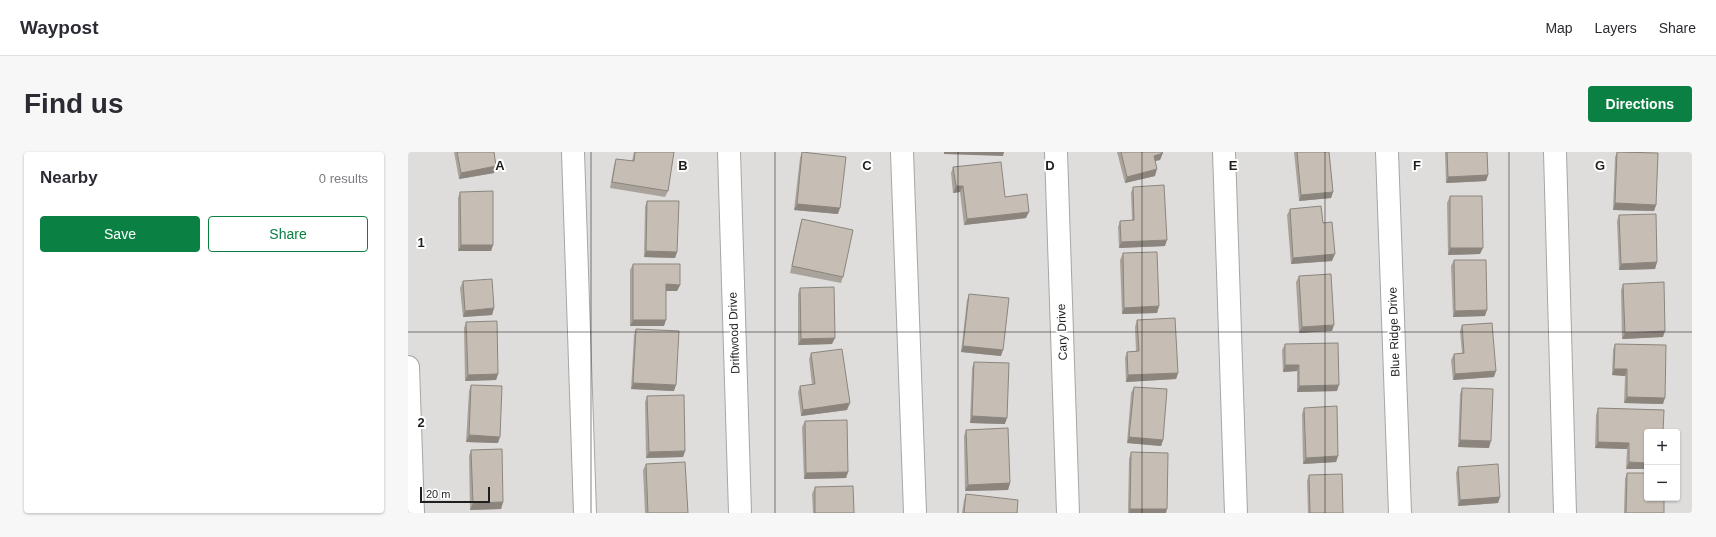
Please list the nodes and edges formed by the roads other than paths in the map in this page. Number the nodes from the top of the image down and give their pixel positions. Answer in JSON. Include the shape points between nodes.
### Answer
{"nodes":[{"id":1,"x":573,"y":152,"type":"edge"},
{"id":2,"x":729,"y":152,"type":"edge"},
{"id":3,"x":902,"y":152,"type":"edge"},
{"id":4,"x":1056,"y":152,"type":"edge"},
{"id":5,"x":1224,"y":152,"type":"edge"},
{"id":6,"x":1387,"y":152,"type":"edge"},
{"id":7,"x":1554,"y":152,"type":"edge"},
{"id":8,"x":408,"y":367,"type":"edge"},
{"id":9,"x":413,"y":513,"type":"edge"},
{"id":10,"x":585,"y":513,"type":"edge"},
{"id":11,"x":740,"y":513,"type":"edge"},
{"id":12,"x":915,"y":513,"type":"edge"},
{"id":13,"x":1068,"y":513,"type":"edge"},
{"id":14,"x":1236,"y":513,"type":"edge"},
{"id":15,"x":1400,"y":513,"type":"edge"},
{"id":16,"x":1566,"y":513,"type":"edge"}],
"edges":[{"from":1,"to":10,"type":"street"},
{"from":2,"to":11,"type":"street","name":"Driftwood Drive"},
{"from":3,"to":12,"type":"street"},
{"from":4,"to":13,"type":"street","name":"Cary Drive"},
{"from":5,"to":14,"type":"street"},
{"from":6,"to":15,"type":"street","name":"Blue Ridge Drive"},
{"from":7,"to":16,"type":"street"},
{"from":8,"to":9,"type":"street"}]}
